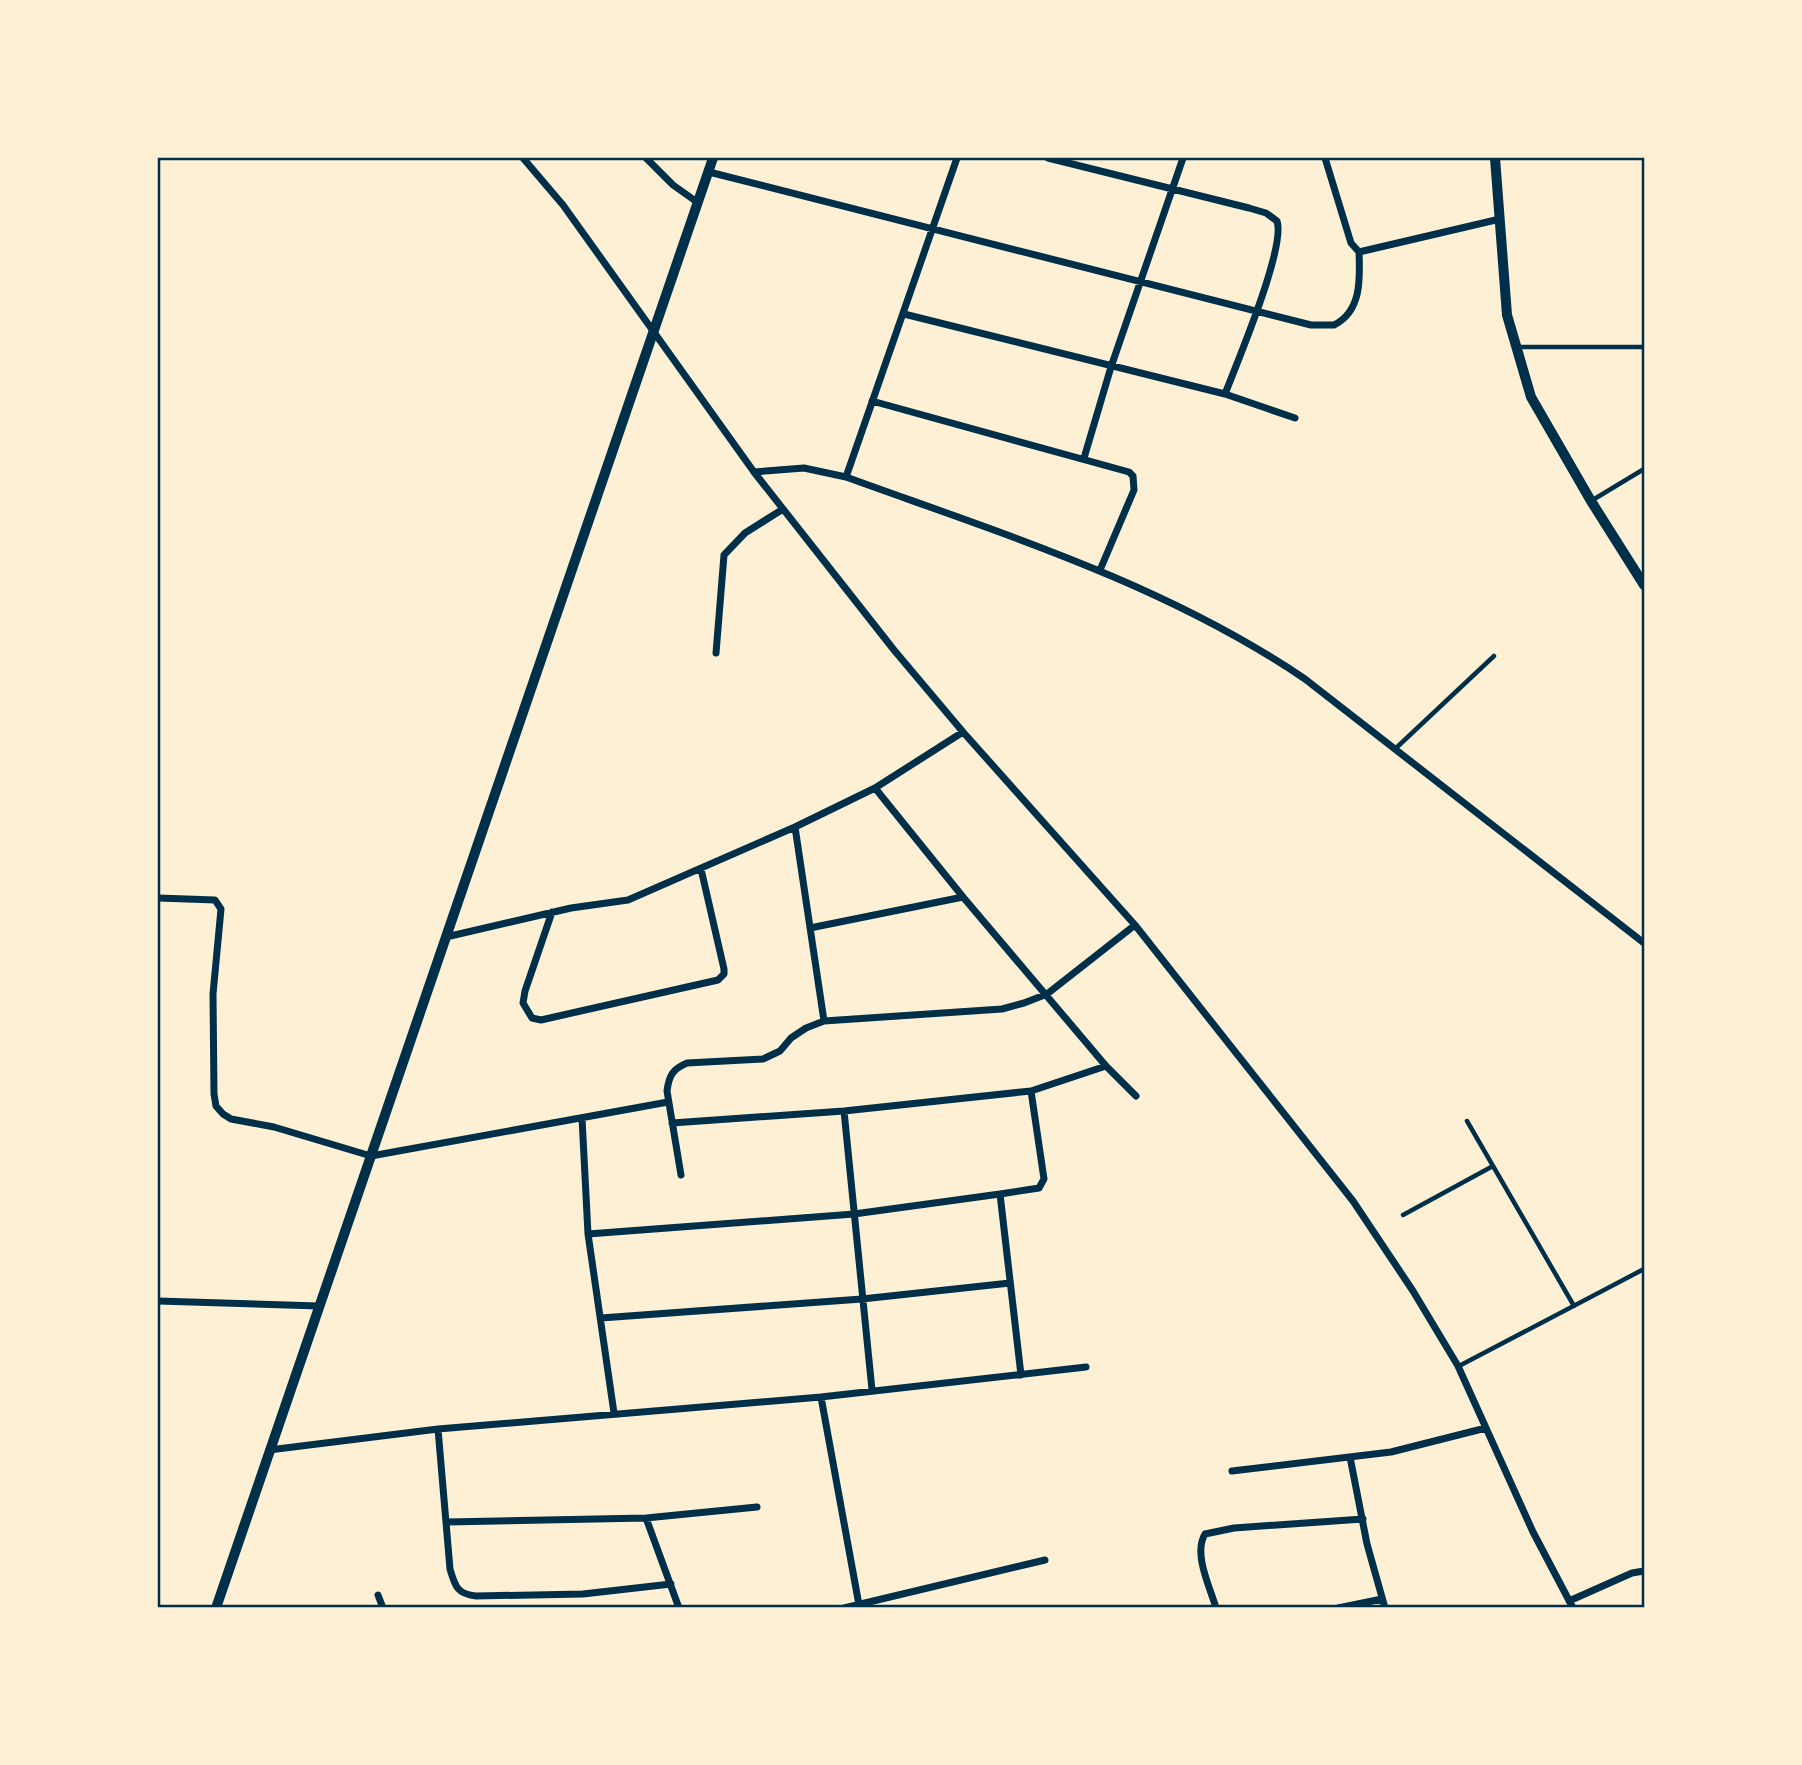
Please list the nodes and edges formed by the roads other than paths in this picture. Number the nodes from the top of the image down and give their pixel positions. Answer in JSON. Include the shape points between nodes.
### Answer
{"nodes":[{"id":1,"x":523,"y":158,"type":"edge"},
{"id":2,"x":646,"y":158,"type":"edge"},
{"id":3,"x":713,"y":158,"type":"edge"},
{"id":4,"x":957,"y":158,"type":"edge"},
{"id":5,"x":1048,"y":158,"type":"edge"},
{"id":6,"x":1183,"y":158,"type":"edge"},
{"id":7,"x":1325,"y":158,"type":"edge"},
{"id":8,"x":1496,"y":158,"type":"edge"},
{"id":9,"x":709,"y":172,"type":"junction"},
{"id":10,"x":1172,"y":188,"type":"junction"},
{"id":11,"x":697,"y":202,"type":"junction"},
{"id":12,"x":1500,"y":219,"type":"junction"},
{"id":13,"x":931,"y":228,"type":"junction"},
{"id":14,"x":1359,"y":252,"type":"junction"},
{"id":15,"x":1141,"y":281,"type":"junction"},
{"id":16,"x":1256,"y":312,"type":"junction"},
{"id":17,"x":904,"y":313,"type":"junction"},
{"id":18,"x":654,"y":331,"type":"junction"},
{"id":19,"x":1515,"y":347,"type":"junction"},
{"id":20,"x":1644,"y":347,"type":"edge"},
{"id":21,"x":1111,"y":367,"type":"junction"},
{"id":22,"x":1225,"y":394,"type":"junction"},
{"id":23,"x":872,"y":401,"type":"junction"},
{"id":24,"x":1294,"y":418,"type":"dead end"},
{"id":25,"x":1084,"y":458,"type":"junction"},
{"id":26,"x":1644,"y":469,"type":"edge"},
{"id":27,"x":754,"y":472,"type":"junction"},
{"id":28,"x":846,"y":477,"type":"junction"},
{"id":29,"x":1591,"y":501,"type":"junction"},
{"id":30,"x":783,"y":509,"type":"junction"},
{"id":31,"x":1100,"y":570,"type":"junction"},
{"id":32,"x":1644,"y":585,"type":"edge"},
{"id":33,"x":716,"y":653,"type":"dead end"},
{"id":34,"x":1494,"y":656,"type":"dead end"},
{"id":35,"x":963,"y":732,"type":"junction"},
{"id":36,"x":1394,"y":749,"type":"junction"},
{"id":37,"x":876,"y":788,"type":"junction"},
{"id":38,"x":795,"y":827,"type":"junction"},
{"id":39,"x":701,"y":869,"type":"junction"},
{"id":40,"x":963,"y":897,"type":"junction"},
{"id":41,"x":158,"y":898,"type":"edge"},
{"id":42,"x":552,"y":912,"type":"junction"},
{"id":43,"x":1135,"y":925,"type":"junction"},
{"id":44,"x":810,"y":928,"type":"junction"},
{"id":45,"x":446,"y":937,"type":"junction"},
{"id":46,"x":1644,"y":943,"type":"edge"},
{"id":47,"x":1047,"y":994,"type":"junction"},
{"id":48,"x":824,"y":1021,"type":"junction"},
{"id":49,"x":1106,"y":1066,"type":"junction"},
{"id":50,"x":1031,"y":1091,"type":"junction"},
{"id":51,"x":1136,"y":1096,"type":"dead end"},
{"id":52,"x":668,"y":1102,"type":"junction"},
{"id":53,"x":844,"y":1111,"type":"junction"},
{"id":54,"x":582,"y":1118,"type":"junction"},
{"id":55,"x":1467,"y":1121,"type":"dead end"},
{"id":56,"x":672,"y":1123,"type":"junction"},
{"id":57,"x":371,"y":1156,"type":"junction"},
{"id":58,"x":1493,"y":1166,"type":"junction"},
{"id":59,"x":681,"y":1175,"type":"dead end"},
{"id":60,"x":1000,"y":1194,"type":"junction"},
{"id":61,"x":854,"y":1214,"type":"junction"},
{"id":62,"x":1403,"y":1215,"type":"dead end"},
{"id":63,"x":588,"y":1234,"type":"junction"},
{"id":64,"x":1644,"y":1269,"type":"edge"},
{"id":65,"x":1010,"y":1283,"type":"junction"},
{"id":66,"x":862,"y":1298,"type":"junction"},
{"id":67,"x":158,"y":1301,"type":"edge"},
{"id":68,"x":319,"y":1306,"type":"junction"},
{"id":69,"x":1574,"y":1306,"type":"junction"},
{"id":70,"x":601,"y":1318,"type":"junction"},
{"id":71,"x":1458,"y":1366,"type":"junction"},
{"id":72,"x":1086,"y":1367,"type":"dead end"},
{"id":73,"x":1021,"y":1375,"type":"junction"},
{"id":74,"x":872,"y":1391,"type":"junction"},
{"id":75,"x":821,"y":1398,"type":"junction"},
{"id":76,"x":614,"y":1413,"type":"junction"},
{"id":77,"x":1486,"y":1428,"type":"junction"},
{"id":78,"x":438,"y":1429,"type":"junction"},
{"id":79,"x":269,"y":1450,"type":"junction"},
{"id":80,"x":1350,"y":1457,"type":"junction"},
{"id":81,"x":1232,"y":1471,"type":"dead end"},
{"id":82,"x":757,"y":1507,"type":"dead end"},
{"id":83,"x":646,"y":1518,"type":"junction"},
{"id":84,"x":1363,"y":1519,"type":"junction"},
{"id":85,"x":446,"y":1522,"type":"junction"},
{"id":86,"x":1045,"y":1560,"type":"dead end"},
{"id":87,"x":1644,"y":1571,"type":"edge"},
{"id":88,"x":671,"y":1584,"type":"junction"},
{"id":89,"x":377,"y":1595,"type":"dead end"},
{"id":90,"x":1384,"y":1603,"type":"edge"},
{"id":91,"x":1571,"y":1604,"type":"edge"},
{"id":92,"x":859,"y":1605,"type":"junction"},
{"id":93,"x":216,"y":1608,"type":"edge"},
{"id":94,"x":383,"y":1608,"type":"edge"},
{"id":95,"x":679,"y":1608,"type":"edge"},
{"id":96,"x":844,"y":1608,"type":"edge"},
{"id":97,"x":1216,"y":1608,"type":"edge"},
{"id":98,"x":1338,"y":1608,"type":"edge"}],
"edges":[{"from":1,"to":18,"type":"street","via":[[563,205]]},
{"from":2,"to":11,"type":"street"},
{"from":3,"to":9,"type":"street"},
{"from":4,"to":13,"type":"street"},
{"from":5,"to":10,"type":"street"},
{"from":6,"to":10,"type":"street"},
{"from":7,"to":14,"type":"street","via":[[1351,243]]},
{"from":8,"to":12,"type":"street"},
{"from":9,"to":11,"type":"street"},
{"from":9,"to":13,"type":"street"},
{"from":10,"to":15,"type":"street"},
{"from":10,"to":16,"type":"street","via":[[1250,208],[1277,221],[1279,238]]},
{"from":11,"to":18,"type":"street"},
{"from":12,"to":14,"type":"street"},
{"from":12,"to":19,"type":"street","via":[[1507,316]]},
{"from":13,"to":15,"type":"street"},
{"from":13,"to":17,"type":"street"},
{"from":14,"to":16,"type":"street","via":[[1357,296],[1339,322],[1311,325]]},
{"from":15,"to":16,"type":"street"},
{"from":15,"to":21,"type":"street"},
{"from":16,"to":22,"type":"street"},
{"from":17,"to":21,"type":"street"},
{"from":17,"to":23,"type":"street"},
{"from":18,"to":27,"type":"street"},
{"from":18,"to":45,"type":"street"},
{"from":19,"to":20,"type":"lane"},
{"from":19,"to":29,"type":"street","via":[[1531,397]]},
{"from":21,"to":22,"type":"street"},
{"from":21,"to":25,"type":"street"},
{"from":22,"to":24,"type":"street"},
{"from":23,"to":25,"type":"street"},
{"from":23,"to":28,"type":"street"},
{"from":25,"to":31,"type":"street","via":[[1124,469],[1134,483]]},
{"from":26,"to":29,"type":"lane"},
{"from":27,"to":28,"type":"street","via":[[804,468]]},
{"from":27,"to":30,"type":"street"},
{"from":28,"to":31,"type":"street"},
{"from":29,"to":32,"type":"street"},
{"from":30,"to":33,"type":"street","via":[[745,533],[724,555]]},
{"from":30,"to":35,"type":"street"},
{"from":31,"to":36,"type":"street","via":[[1261,649]]},
{"from":34,"to":36,"type":"lane"},
{"from":35,"to":37,"type":"street"},
{"from":35,"to":43,"type":"street"},
{"from":36,"to":46,"type":"street"},
{"from":37,"to":38,"type":"street"},
{"from":37,"to":40,"type":"street"},
{"from":38,"to":39,"type":"street"},
{"from":38,"to":44,"type":"street"},
{"from":39,"to":42,"type":"street","via":[[628,900]]},
{"from":39,"to":42,"type":"street","via":[[723,964],[724,974],[718,980],[541,1020],[532,1018],[523,1003],[525,991]]},
{"from":40,"to":44,"type":"street"},
{"from":40,"to":47,"type":"street"},
{"from":41,"to":57,"type":"street","via":[[215,900],[221,909],[213,994],[214,1094],[223,1114]]},
{"from":42,"to":45,"type":"street"},
{"from":43,"to":47,"type":"street"},
{"from":43,"to":71,"type":"street","via":[[1353,1201]]},
{"from":44,"to":48,"type":"street"},
{"from":45,"to":57,"type":"street"},
{"from":47,"to":48,"type":"street","via":[[1002,1009]]},
{"from":47,"to":49,"type":"street"},
{"from":48,"to":52,"type":"street","via":[[806,1028],[763,1059],[680,1066],[668,1078]]},
{"from":49,"to":50,"type":"street"},
{"from":49,"to":51,"type":"street"},
{"from":50,"to":53,"type":"street"},
{"from":50,"to":60,"type":"street","via":[[1044,1179],[1039,1188]]},
{"from":52,"to":54,"type":"street"},
{"from":52,"to":56,"type":"street"},
{"from":53,"to":56,"type":"street"},
{"from":53,"to":61,"type":"street"},
{"from":54,"to":57,"type":"street"},
{"from":54,"to":63,"type":"street"},
{"from":55,"to":58,"type":"lane"},
{"from":56,"to":59,"type":"street"},
{"from":57,"to":68,"type":"street"},
{"from":58,"to":62,"type":"lane"},
{"from":58,"to":69,"type":"lane"},
{"from":60,"to":61,"type":"street"},
{"from":60,"to":65,"type":"street"},
{"from":61,"to":63,"type":"street"},
{"from":61,"to":66,"type":"street"},
{"from":63,"to":70,"type":"street"},
{"from":64,"to":69,"type":"lane"},
{"from":65,"to":66,"type":"street"},
{"from":65,"to":73,"type":"street"},
{"from":66,"to":70,"type":"street"},
{"from":66,"to":74,"type":"street"},
{"from":67,"to":68,"type":"street"},
{"from":68,"to":79,"type":"street"},
{"from":69,"to":71,"type":"lane"},
{"from":70,"to":76,"type":"street"},
{"from":71,"to":77,"type":"street"},
{"from":72,"to":73,"type":"street"},
{"from":73,"to":74,"type":"street"},
{"from":74,"to":75,"type":"street"},
{"from":75,"to":76,"type":"street"},
{"from":75,"to":92,"type":"street"},
{"from":76,"to":78,"type":"street"},
{"from":77,"to":80,"type":"street","via":[[1431,1444]]},
{"from":77,"to":91,"type":"street"},
{"from":78,"to":79,"type":"street"},
{"from":78,"to":85,"type":"street"},
{"from":79,"to":93,"type":"street"},
{"from":80,"to":81,"type":"street"},
{"from":80,"to":84,"type":"street"},
{"from":82,"to":83,"type":"street"},
{"from":83,"to":85,"type":"street"},
{"from":83,"to":88,"type":"street"},
{"from":84,"to":90,"type":"street"},
{"from":84,"to":97,"type":"street","via":[[1205,1534],[1201,1541],[1203,1565]]},
{"from":85,"to":88,"type":"street","via":[[450,1569],[462,1594],[583,1594]]},
{"from":86,"to":92,"type":"street"},
{"from":87,"to":91,"type":"street"},
{"from":88,"to":95,"type":"street"},
{"from":89,"to":94,"type":"street"},
{"from":90,"to":98,"type":"street"},
{"from":92,"to":96,"type":"street"}]}
